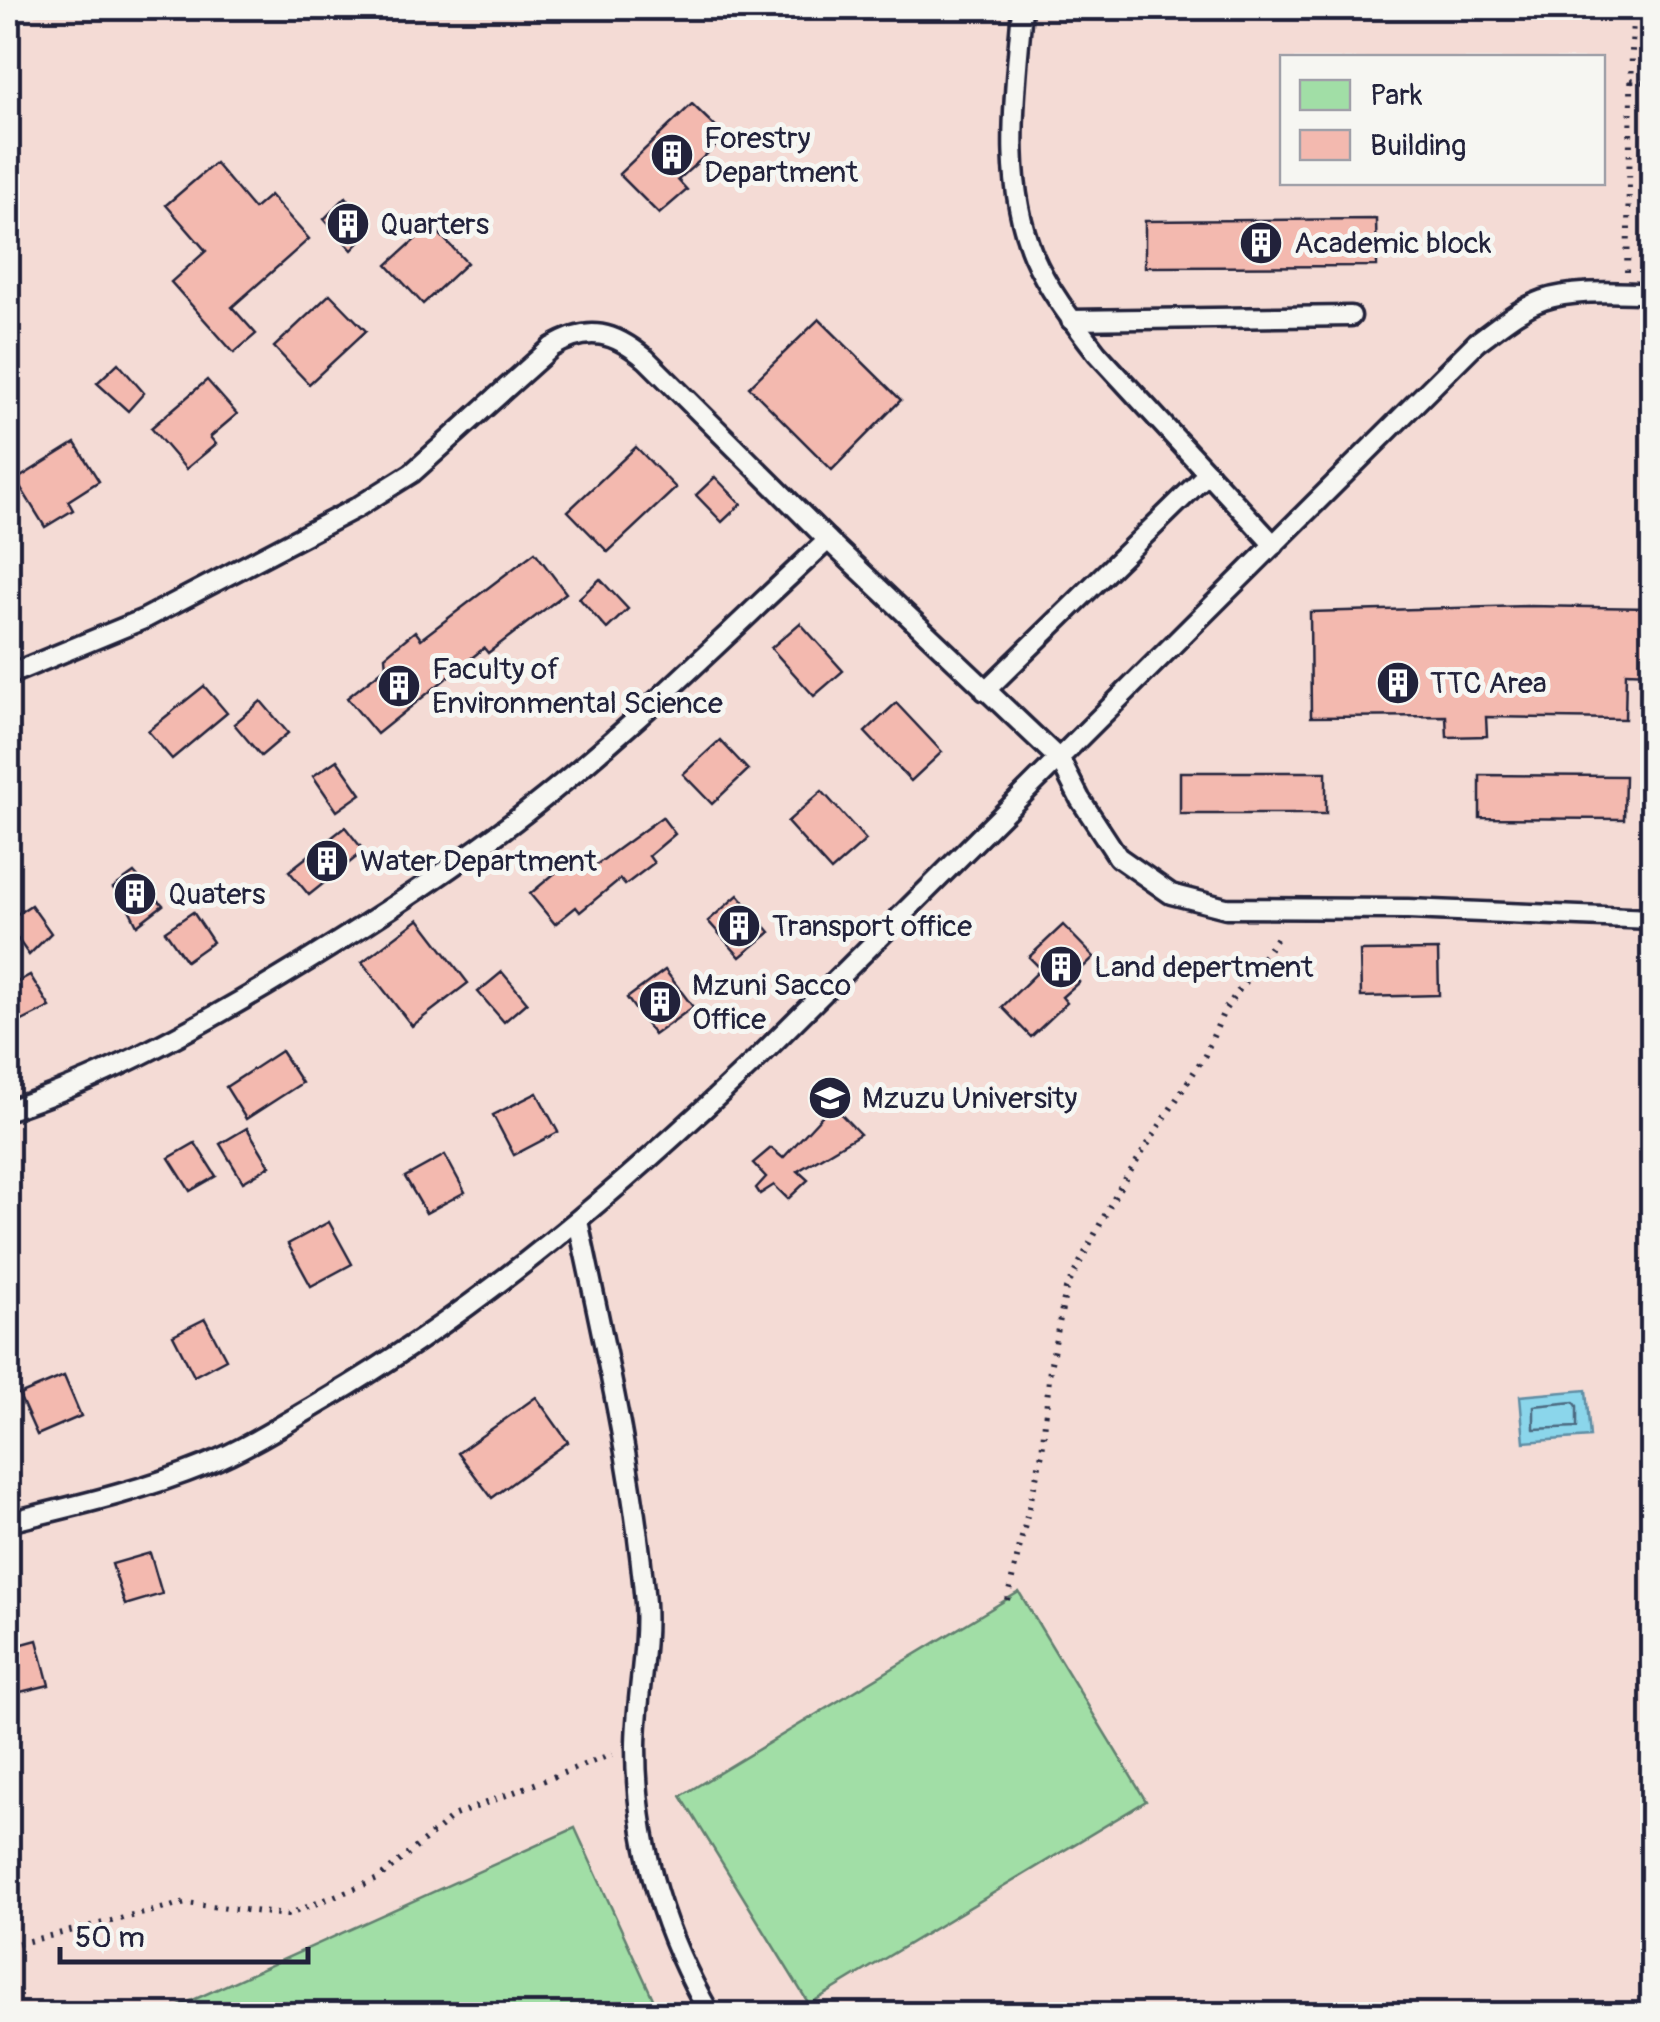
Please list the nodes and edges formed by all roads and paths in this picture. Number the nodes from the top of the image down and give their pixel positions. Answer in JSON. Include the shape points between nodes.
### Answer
{"nodes":[{"id":1,"x":1022,"y":8,"type":"edge"},
{"id":2,"x":1633,"y":8,"type":"edge"},
{"id":3,"x":1631,"y":80,"type":"junction"},
{"id":4,"x":1652,"y":82,"type":"edge"},
{"id":5,"x":1627,"y":293,"type":"junction"},
{"id":6,"x":1652,"y":293,"type":"edge"},
{"id":7,"x":1351,"y":316,"type":"dead end"},
{"id":8,"x":1071,"y":320,"type":"junction"},
{"id":9,"x":1208,"y":473,"type":"junction"},
{"id":10,"x":828,"y":540,"type":"junction"},
{"id":11,"x":1274,"y":544,"type":"junction"},
{"id":12,"x":8,"y":674,"type":"edge"},
{"id":13,"x":985,"y":690,"type":"junction"},
{"id":14,"x":1060,"y":760,"type":"junction"},
{"id":15,"x":1298,"y":908,"type":"junction"},
{"id":16,"x":1652,"y":919,"type":"edge"},
{"id":17,"x":8,"y":1110,"type":"edge"},
{"id":18,"x":578,"y":1221,"type":"junction"},
{"id":19,"x":8,"y":1522,"type":"edge"},
{"id":20,"x":1007,"y":1600,"type":"dead end"},
{"id":21,"x":636,"y":1744,"type":"junction"},
{"id":22,"x":8,"y":1946,"type":"edge"},
{"id":23,"x":710,"y":2014,"type":"edge"}],
"edges":[{"from":1,"to":8,"type":"lane","via":[[1016,194],[1033,255]]},
{"from":2,"to":3,"type":"path"},
{"from":3,"to":4,"type":"path"},
{"from":3,"to":5,"type":"path"},
{"from":5,"to":6,"type":"lane"},
{"from":5,"to":11,"type":"lane","via":[[1565,296],[1516,313],[1477,342]]},
{"from":7,"to":8,"type":"lane"},
{"from":8,"to":9,"type":"lane"},
{"from":9,"to":11,"type":"lane"},
{"from":9,"to":13,"type":"lane"},
{"from":10,"to":12,"type":"lane","via":[[624,340],[574,334],[412,474],[356,508],[144,620]]},
{"from":10,"to":13,"type":"lane"},
{"from":10,"to":17,"type":"lane","via":[[632,722],[501,831],[346,938],[181,1036]]},
{"from":11,"to":14,"type":"lane"},
{"from":13,"to":14,"type":"lane"},
{"from":14,"to":15,"type":"lane","via":[[1118,857],[1171,894],[1226,908]]},
{"from":14,"to":18,"type":"lane","via":[[732,1083]]},
{"from":15,"to":16,"type":"lane"},
{"from":15,"to":20,"type":"path","via":[[1224,1011],[1205,1055],[1117,1192],[1066,1289],[1042,1453]]},
{"from":18,"to":19,"type":"lane","via":[[380,1367],[275,1430],[206,1465]]},
{"from":18,"to":21,"type":"lane","via":[[638,1532],[645,1609]]},
{"from":21,"to":22,"type":"path","via":[[455,1815],[378,1879],[287,1915],[186,1903]]},
{"from":21,"to":23,"type":"lane","via":[[649,1866],[682,1966]]}]}
